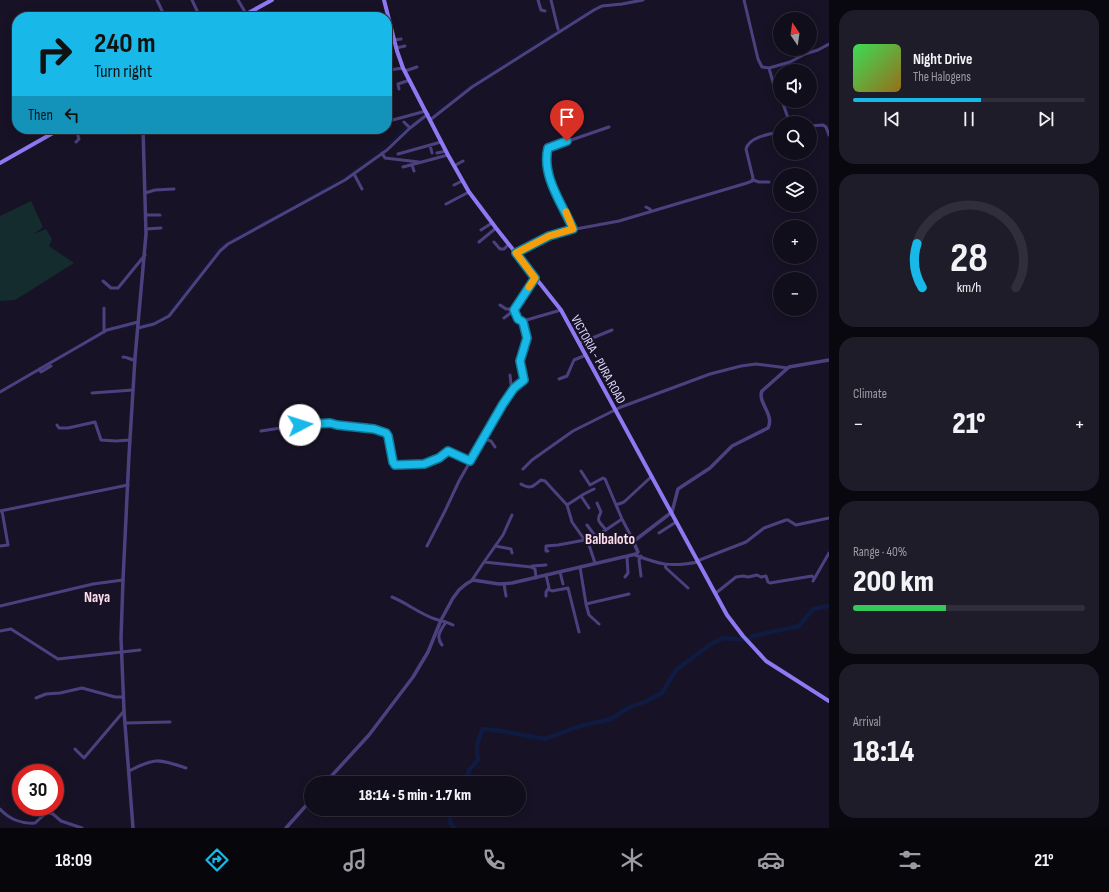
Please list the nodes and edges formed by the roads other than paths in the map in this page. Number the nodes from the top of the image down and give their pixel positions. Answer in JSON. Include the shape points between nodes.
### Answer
{"nodes":[{"id":1,"x":157,"y":0,"type":"edge"},
{"id":2,"x":192,"y":0,"type":"edge"},
{"id":3,"x":238,"y":0,"type":"edge"},
{"id":4,"x":272,"y":0,"type":"edge"},
{"id":5,"x":384,"y":0,"type":"edge"},
{"id":6,"x":538,"y":0,"type":"edge"},
{"id":7,"x":551,"y":0,"type":"edge"},
{"id":8,"x":643,"y":0,"type":"edge"},
{"id":9,"x":744,"y":0,"type":"edge"},
{"id":10,"x":545,"y":11,"type":"dead end"},
{"id":11,"x":163,"y":12,"type":"edge"},
{"id":12,"x":198,"y":12,"type":"edge"},
{"id":13,"x":245,"y":12,"type":"edge"},
{"id":14,"x":252,"y":12,"type":"edge"},
{"id":15,"x":386,"y":12,"type":"edge"},
{"id":16,"x":558,"y":29,"type":"dead end"},
{"id":17,"x":392,"y":33,"type":"edge"},
{"id":18,"x":401,"y":39,"type":"dead end"},
{"id":19,"x":394,"y":40,"type":"junction"},
{"id":20,"x":829,"y":44,"type":"edge"},
{"id":21,"x":405,"y":46,"type":"dead end"},
{"id":22,"x":396,"y":48,"type":"junction"},
{"id":23,"x":417,"y":67,"type":"dead end"},
{"id":24,"x":769,"y":68,"type":"junction"},
{"id":25,"x":392,"y":70,"type":"edge"},
{"id":26,"x":404,"y":70,"type":"junction"},
{"id":27,"x":410,"y":80,"type":"junction"},
{"id":28,"x":773,"y":82,"type":"edge"},
{"id":29,"x":399,"y":89,"type":"dead end"},
{"id":30,"x":427,"y":112,"type":"junction"},
{"id":31,"x":392,"y":120,"type":"edge"},
{"id":32,"x":430,"y":120,"type":"junction"},
{"id":33,"x":404,"y":122,"type":"dead end"},
{"id":34,"x":817,"y":125,"type":"edge"},
{"id":35,"x":609,"y":127,"type":"dead end"},
{"id":36,"x":410,"y":128,"type":"junction"},
{"id":37,"x":51,"y":134,"type":"edge"},
{"id":38,"x":78,"y":134,"type":"edge"},
{"id":39,"x":143,"y":134,"type":"edge"},
{"id":40,"x":773,"y":134,"type":"edge"},
{"id":41,"x":829,"y":135,"type":"edge"},
{"id":42,"x":76,"y":142,"type":"dead end"},
{"id":43,"x":441,"y":142,"type":"junction"},
{"id":44,"x":430,"y":145,"type":"junction"},
{"id":45,"x":446,"y":151,"type":"junction"},
{"id":46,"x":382,"y":153,"type":"junction"},
{"id":47,"x":432,"y":153,"type":"dead end"},
{"id":48,"x":437,"y":153,"type":"dead end"},
{"id":49,"x":398,"y":154,"type":"dead end"},
{"id":50,"x":448,"y":155,"type":"junction"},
{"id":51,"x":464,"y":161,"type":"dead end"},
{"id":52,"x":422,"y":162,"type":"junction"},
{"id":53,"x":0,"y":163,"type":"edge"},
{"id":54,"x":412,"y":165,"type":"junction"},
{"id":55,"x":454,"y":166,"type":"junction"},
{"id":56,"x":403,"y":167,"type":"dead end"},
{"id":57,"x":414,"y":171,"type":"dead end"},
{"id":58,"x":354,"y":174,"type":"junction"},
{"id":59,"x":753,"y":180,"type":"junction"},
{"id":60,"x":462,"y":181,"type":"junction"},
{"id":61,"x":769,"y":182,"type":"dead end"},
{"id":62,"x":454,"y":185,"type":"dead end"},
{"id":63,"x":174,"y":189,"type":"dead end"},
{"id":64,"x":362,"y":189,"type":"dead end"},
{"id":65,"x":469,"y":192,"type":"junction"},
{"id":66,"x":145,"y":193,"type":"junction"},
{"id":67,"x":446,"y":204,"type":"dead end"},
{"id":68,"x":646,"y":207,"type":"dead end"},
{"id":69,"x":650,"y":212,"type":"junction"},
{"id":70,"x":146,"y":215,"type":"junction"},
{"id":71,"x":160,"y":215,"type":"dead end"},
{"id":72,"x":492,"y":223,"type":"junction"},
{"id":73,"x":161,"y":228,"type":"dead end"},
{"id":74,"x":496,"y":228,"type":"junction"},
{"id":75,"x":146,"y":229,"type":"junction"},
{"id":76,"x":573,"y":229,"type":"junction"},
{"id":77,"x":481,"y":230,"type":"dead end"},
{"id":78,"x":479,"y":242,"type":"dead end"},
{"id":79,"x":494,"y":242,"type":"dead end"},
{"id":80,"x":508,"y":244,"type":"junction"},
{"id":81,"x":516,"y":253,"type":"junction"},
{"id":82,"x":144,"y":255,"type":"junction"},
{"id":83,"x":535,"y":278,"type":"junction"},
{"id":84,"x":103,"y":281,"type":"dead end"},
{"id":85,"x":500,"y":305,"type":"dead end"},
{"id":86,"x":104,"y":308,"type":"dead end"},
{"id":87,"x":514,"y":310,"type":"junction"},
{"id":88,"x":561,"y":310,"type":"junction"},
{"id":89,"x":504,"y":318,"type":"dead end"},
{"id":90,"x":138,"y":322,"type":"junction"},
{"id":91,"x":523,"y":322,"type":"junction"},
{"id":92,"x":138,"y":328,"type":"junction"},
{"id":93,"x":612,"y":330,"type":"dead end"},
{"id":94,"x":104,"y":332,"type":"junction"},
{"id":95,"x":580,"y":343,"type":"junction"},
{"id":96,"x":586,"y":355,"type":"junction"},
{"id":97,"x":124,"y":357,"type":"dead end"},
{"id":98,"x":135,"y":360,"type":"junction"},
{"id":99,"x":829,"y":360,"type":"edge"},
{"id":100,"x":51,"y":366,"type":"dead end"},
{"id":101,"x":788,"y":368,"type":"junction"},
{"id":102,"x":40,"y":370,"type":"junction"},
{"id":103,"x":510,"y":375,"type":"dead end"},
{"id":104,"x":559,"y":379,"type":"dead end"},
{"id":105,"x":515,"y":387,"type":"junction"},
{"id":106,"x":133,"y":390,"type":"junction"},
{"id":107,"x":0,"y":392,"type":"edge"},
{"id":108,"x":92,"y":394,"type":"dead end"},
{"id":109,"x":616,"y":410,"type":"junction"},
{"id":110,"x":58,"y":425,"type":"dead end"},
{"id":111,"x":261,"y":431,"type":"dead end"},
{"id":112,"x":484,"y":439,"type":"junction"},
{"id":113,"x":130,"y":440,"type":"junction"},
{"id":114,"x":495,"y":447,"type":"dead end"},
{"id":115,"x":470,"y":461,"type":"junction"},
{"id":116,"x":523,"y":469,"type":"dead end"},
{"id":117,"x":581,"y":471,"type":"dead end"},
{"id":118,"x":651,"y":477,"type":"junction"},
{"id":119,"x":521,"y":484,"type":"dead end"},
{"id":120,"x":128,"y":485,"type":"junction"},
{"id":121,"x":594,"y":489,"type":"dead end"},
{"id":122,"x":581,"y":496,"type":"junction"},
{"id":123,"x":597,"y":503,"type":"dead end"},
{"id":124,"x":567,"y":505,"type":"junction"},
{"id":125,"x":616,"y":505,"type":"junction"},
{"id":126,"x":589,"y":508,"type":"dead end"},
{"id":127,"x":1,"y":511,"type":"edge"},
{"id":128,"x":671,"y":512,"type":"junction"},
{"id":129,"x":512,"y":515,"type":"dead end"},
{"id":130,"x":829,"y":518,"type":"edge"},
{"id":131,"x":622,"y":519,"type":"junction"},
{"id":132,"x":676,"y":522,"type":"junction"},
{"id":133,"x":588,"y":525,"type":"dead end"},
{"id":134,"x":4,"y":527,"type":"junction"},
{"id":135,"x":0,"y":528,"type":"edge"},
{"id":136,"x":606,"y":530,"type":"junction"},
{"id":137,"x":659,"y":532,"type":"dead end"},
{"id":138,"x":596,"y":537,"type":"junction"},
{"id":139,"x":586,"y":541,"type":"junction"},
{"id":140,"x":634,"y":542,"type":"junction"},
{"id":141,"x":0,"y":546,"type":"edge"},
{"id":142,"x":427,"y":546,"type":"dead end"},
{"id":143,"x":495,"y":546,"type":"junction"},
{"id":144,"x":548,"y":551,"type":"dead end"},
{"id":145,"x":512,"y":553,"type":"dead end"},
{"id":146,"x":636,"y":553,"type":"junction"},
{"id":147,"x":829,"y":553,"type":"edge"},
{"id":148,"x":641,"y":556,"type":"junction"},
{"id":149,"x":627,"y":557,"type":"junction"},
{"id":150,"x":698,"y":561,"type":"junction"},
{"id":151,"x":484,"y":562,"type":"junction"},
{"id":152,"x":596,"y":563,"type":"junction"},
{"id":153,"x":665,"y":565,"type":"junction"},
{"id":154,"x":524,"y":566,"type":"junction"},
{"id":155,"x":546,"y":566,"type":"dead end"},
{"id":156,"x":580,"y":567,"type":"junction"},
{"id":157,"x":560,"y":572,"type":"junction"},
{"id":158,"x":546,"y":575,"type":"junction"},
{"id":159,"x":641,"y":576,"type":"dead end"},
{"id":160,"x":625,"y":577,"type":"dead end"},
{"id":161,"x":536,"y":578,"type":"junction"},
{"id":162,"x":122,"y":580,"type":"junction"},
{"id":163,"x":472,"y":580,"type":"junction"},
{"id":164,"x":504,"y":584,"type":"junction"},
{"id":165,"x":563,"y":584,"type":"dead end"},
{"id":166,"x":688,"y":588,"type":"dead end"},
{"id":167,"x":548,"y":589,"type":"junction"},
{"id":168,"x":716,"y":593,"type":"junction"},
{"id":169,"x":629,"y":594,"type":"dead end"},
{"id":170,"x":506,"y":596,"type":"dead end"},
{"id":171,"x":546,"y":596,"type":"dead end"},
{"id":172,"x":392,"y":597,"type":"dead end"},
{"id":173,"x":586,"y":604,"type":"junction"},
{"id":174,"x":0,"y":606,"type":"edge"},
{"id":175,"x":441,"y":620,"type":"junction"},
{"id":176,"x":446,"y":622,"type":"junction"},
{"id":177,"x":599,"y":624,"type":"dead end"},
{"id":178,"x":453,"y":625,"type":"dead end"},
{"id":179,"x":0,"y":631,"type":"edge"},
{"id":180,"x":579,"y":632,"type":"dead end"},
{"id":181,"x":442,"y":645,"type":"dead end"},
{"id":182,"x":140,"y":650,"type":"dead end"},
{"id":183,"x":122,"y":653,"type":"junction"},
{"id":184,"x":123,"y":697,"type":"junction"},
{"id":185,"x":36,"y":698,"type":"dead end"},
{"id":186,"x":829,"y":701,"type":"edge"},
{"id":187,"x":124,"y":711,"type":"junction"},
{"id":188,"x":170,"y":722,"type":"dead end"},
{"id":189,"x":125,"y":723,"type":"junction"},
{"id":190,"x":75,"y":749,"type":"dead end"},
{"id":191,"x":186,"y":768,"type":"dead end"},
{"id":192,"x":129,"y":771,"type":"junction"},
{"id":193,"x":331,"y":776,"type":"edge"},
{"id":194,"x":304,"y":808,"type":"edge"},
{"id":195,"x":0,"y":809,"type":"edge"},
{"id":196,"x":82,"y":828,"type":"edge"},
{"id":197,"x":133,"y":828,"type":"edge"},
{"id":198,"x":286,"y":828,"type":"edge"}],
"edges":[{"from":1,"to":11,"type":"street"},
{"from":2,"to":12,"type":"street"},
{"from":3,"to":13,"type":"street"},
{"from":4,"to":14,"type":"main road"},
{"from":5,"to":15,"type":"main road","name":"VICTORIA - PURA ROAD"},
{"from":6,"to":10,"type":"street","via":[[541,10]]},
{"from":7,"to":16,"type":"street"},
{"from":8,"to":32,"type":"street","via":[[602,6],[594,10],[472,87]]},
{"from":9,"to":24,"type":"street","via":[[759,63],[764,68]]},
{"from":17,"to":19,"type":"main road","name":"VICTORIA - PURA ROAD"},
{"from":18,"to":19,"type":"street"},
{"from":19,"to":22,"type":"main road","name":"VICTORIA - PURA ROAD"},
{"from":20,"to":24,"type":"street","via":[[790,62]]},
{"from":21,"to":22,"type":"street"},
{"from":22,"to":26,"type":"main road","name":"VICTORIA - PURA ROAD"},
{"from":23,"to":26,"type":"street"},
{"from":24,"to":28,"type":"street"},
{"from":25,"to":26,"type":"street"},
{"from":26,"to":27,"type":"main road","name":"VICTORIA - PURA ROAD"},
{"from":27,"to":29,"type":"street","via":[[398,84]]},
{"from":27,"to":30,"type":"main road","name":"VICTORIA - PURA ROAD"},
{"from":30,"to":31,"type":"street"},
{"from":30,"to":32,"type":"main road","name":"VICTORIA - PURA ROAD"},
{"from":30,"to":36,"type":"street"},
{"from":32,"to":43,"type":"main road","name":"VICTORIA - PURA ROAD"},
{"from":33,"to":36,"type":"street"},
{"from":34,"to":41,"type":"street","via":[[826,127]]},
{"from":35,"to":76,"type":"street","via":[[548,148],[547,163],[553,187]]},
{"from":36,"to":46,"type":"street"},
{"from":37,"to":53,"type":"main road"},
{"from":38,"to":42,"type":"street","via":[[79,139]]},
{"from":39,"to":66,"type":"street"},
{"from":40,"to":59,"type":"street","via":[[758,138],[747,145]]},
{"from":43,"to":44,"type":"street"},
{"from":43,"to":45,"type":"main road","name":"VICTORIA - PURA ROAD"},
{"from":44,"to":47,"type":"street"},
{"from":44,"to":49,"type":"street"},
{"from":45,"to":48,"type":"street"},
{"from":45,"to":50,"type":"main road","name":"VICTORIA - PURA ROAD"},
{"from":46,"to":52,"type":"street","via":[[385,158]]},
{"from":46,"to":58,"type":"street"},
{"from":50,"to":52,"type":"street"},
{"from":50,"to":55,"type":"main road","name":"VICTORIA - PURA ROAD"},
{"from":51,"to":55,"type":"street"},
{"from":52,"to":54,"type":"street"},
{"from":54,"to":56,"type":"street"},
{"from":54,"to":57,"type":"street"},
{"from":55,"to":60,"type":"main road","name":"VICTORIA - PURA ROAD"},
{"from":58,"to":64,"type":"street"},
{"from":58,"to":92,"type":"street","via":[[228,244],[169,316],[154,324]]},
{"from":59,"to":61,"type":"street"},
{"from":59,"to":69,"type":"street"},
{"from":60,"to":62,"type":"street"},
{"from":60,"to":65,"type":"main road","name":"VICTORIA - PURA ROAD"},
{"from":63,"to":66,"type":"street"},
{"from":65,"to":67,"type":"street"},
{"from":65,"to":72,"type":"main road","name":"VICTORIA - PURA ROAD"},
{"from":66,"to":70,"type":"street"},
{"from":68,"to":69,"type":"street"},
{"from":69,"to":76,"type":"street","via":[[619,221]]},
{"from":70,"to":71,"type":"street"},
{"from":70,"to":75,"type":"street"},
{"from":72,"to":74,"type":"main road","name":"VICTORIA - PURA ROAD"},
{"from":72,"to":77,"type":"street"},
{"from":73,"to":75,"type":"street"},
{"from":74,"to":78,"type":"street"},
{"from":74,"to":80,"type":"main road","name":"VICTORIA - PURA ROAD"},
{"from":75,"to":82,"type":"street"},
{"from":76,"to":81,"type":"street","via":[[549,236]]},
{"from":79,"to":80,"type":"street","via":[[500,249],[504,249]]},
{"from":80,"to":81,"type":"main road","name":"VICTORIA - PURA ROAD"},
{"from":81,"to":83,"type":"main road","name":"VICTORIA - PURA ROAD"},
{"from":82,"to":84,"type":"street","via":[[117,289],[111,288]]},
{"from":82,"to":90,"type":"street"},
{"from":83,"to":87,"type":"street"},
{"from":83,"to":88,"type":"main road","name":"VICTORIA - PURA ROAD"},
{"from":85,"to":87,"type":"street"},
{"from":86,"to":94,"type":"street"},
{"from":87,"to":89,"type":"street"},
{"from":87,"to":91,"type":"street","via":[[518,319]]},
{"from":88,"to":91,"type":"street"},
{"from":88,"to":95,"type":"main road","name":"VICTORIA - PURA ROAD"},
{"from":90,"to":92,"type":"street"},
{"from":90,"to":94,"type":"street","via":[[117,326]]},
{"from":91,"to":105,"type":"street","via":[[527,338],[520,361],[524,380]]},
{"from":92,"to":98,"type":"street"},
{"from":93,"to":95,"type":"street"},
{"from":94,"to":102,"type":"street"},
{"from":95,"to":96,"type":"main road","name":"VICTORIA - PURA ROAD"},
{"from":96,"to":104,"type":"street","via":[[574,360],[567,376]]},
{"from":96,"to":109,"type":"main road","name":"VICTORIA - PURA ROAD"},
{"from":97,"to":98,"type":"street"},
{"from":98,"to":106,"type":"street"},
{"from":99,"to":101,"type":"street"},
{"from":100,"to":102,"type":"street","via":[[42,372]]},
{"from":101,"to":109,"type":"street","via":[[756,364],[741,366],[710,374]]},
{"from":101,"to":128,"type":"street","via":[[760,393],[770,419],[769,428],[732,446],[710,468],[678,489]]},
{"from":102,"to":107,"type":"street"},
{"from":103,"to":105,"type":"street"},
{"from":105,"to":112,"type":"street"},
{"from":106,"to":108,"type":"street"},
{"from":106,"to":113,"type":"street"},
{"from":109,"to":116,"type":"street","via":[[573,432]]},
{"from":109,"to":118,"type":"main road","name":"VICTORIA - PURA ROAD"},
{"from":110,"to":113,"type":"street","via":[[59,428],[68,428],[95,422],[101,440]]},
{"from":111,"to":115,"type":"street","via":[[330,423],[369,428],[388,435],[395,465],[424,464],[448,451]]},
{"from":112,"to":114,"type":"street","via":[[491,441]]},
{"from":112,"to":115,"type":"street"},
{"from":113,"to":120,"type":"street"},
{"from":115,"to":142,"type":"street"},
{"from":117,"to":125,"type":"street","via":[[590,485],[604,478]]},
{"from":118,"to":125,"type":"street","via":[[624,502]]},
{"from":118,"to":128,"type":"main road","name":"VICTORIA - PURA ROAD"},
{"from":119,"to":124,"type":"street","via":[[530,487],[545,481]]},
{"from":120,"to":127,"type":"street"},
{"from":120,"to":162,"type":"street"},
{"from":121,"to":122,"type":"street"},
{"from":122,"to":124,"type":"street"},
{"from":122,"to":126,"type":"street"},
{"from":123,"to":136,"type":"street","via":[[601,512],[598,519]]},
{"from":124,"to":139,"type":"street","via":[[572,522]]},
{"from":125,"to":131,"type":"street"},
{"from":127,"to":134,"type":"street"},
{"from":128,"to":132,"type":"main road","name":"VICTORIA - PURA ROAD"},
{"from":128,"to":140,"type":"street"},
{"from":129,"to":143,"type":"street","via":[[503,536]]},
{"from":130,"to":150,"type":"street","via":[[796,525],[786,520],[761,530],[746,542]]},
{"from":131,"to":136,"type":"street"},
{"from":131,"to":140,"type":"street"},
{"from":132,"to":137,"type":"street"},
{"from":132,"to":150,"type":"main road","name":"VICTORIA - PURA ROAD"},
{"from":133,"to":138,"type":"street"},
{"from":134,"to":135,"type":"street"},
{"from":134,"to":141,"type":"street","via":[[8,545]]},
{"from":136,"to":138,"type":"street"},
{"from":138,"to":139,"type":"street"},
{"from":139,"to":144,"type":"street","via":[[546,546]]},
{"from":139,"to":152,"type":"street"},
{"from":140,"to":146,"type":"street"},
{"from":143,"to":145,"type":"street","via":[[511,549]]},
{"from":143,"to":151,"type":"street"},
{"from":146,"to":148,"type":"street"},
{"from":146,"to":149,"type":"street"},
{"from":147,"to":168,"type":"street","via":[[814,580],[811,576],[770,583],[766,576],[742,576],[736,577]]},
{"from":148,"to":153,"type":"street"},
{"from":148,"to":159,"type":"street"},
{"from":149,"to":152,"type":"street"},
{"from":149,"to":160,"type":"street","via":[[628,573]]},
{"from":150,"to":153,"type":"street"},
{"from":150,"to":168,"type":"main road","name":"VICTORIA - PURA ROAD"},
{"from":151,"to":154,"type":"street"},
{"from":151,"to":163,"type":"street"},
{"from":152,"to":156,"type":"street"},
{"from":153,"to":166,"type":"street"},
{"from":154,"to":155,"type":"street"},
{"from":154,"to":161,"type":"street","via":[[534,568]]},
{"from":156,"to":157,"type":"street"},
{"from":156,"to":173,"type":"street"},
{"from":157,"to":158,"type":"street"},
{"from":157,"to":165,"type":"street"},
{"from":158,"to":161,"type":"street"},
{"from":158,"to":167,"type":"street"},
{"from":161,"to":164,"type":"street"},
{"from":162,"to":174,"type":"street","via":[[93,584]]},
{"from":162,"to":183,"type":"street"},
{"from":163,"to":164,"type":"street"},
{"from":163,"to":175,"type":"street","via":[[458,592]]},
{"from":164,"to":170,"type":"street"},
{"from":167,"to":171,"type":"street"},
{"from":167,"to":180,"type":"street","via":[[552,591],[568,588]]},
{"from":168,"to":186,"type":"main road","name":"VICTORIA - PURA ROAD","via":[[727,615],[766,662]]},
{"from":169,"to":173,"type":"street"},
{"from":172,"to":175,"type":"street","via":[[434,619]]},
{"from":173,"to":177,"type":"street","via":[[591,618]]},
{"from":175,"to":176,"type":"street"},
{"from":175,"to":193,"type":"street","via":[[425,657],[410,681],[369,735]]},
{"from":176,"to":178,"type":"street"},
{"from":176,"to":181,"type":"street","via":[[438,635]]},
{"from":179,"to":183,"type":"street","via":[[11,630],[58,659]]},
{"from":182,"to":183,"type":"street"},
{"from":183,"to":184,"type":"street"},
{"from":184,"to":185,"type":"street","via":[[115,698],[82,688]]},
{"from":184,"to":187,"type":"street"},
{"from":187,"to":189,"type":"street"},
{"from":187,"to":190,"type":"street","via":[[84,758]]},
{"from":188,"to":189,"type":"street"},
{"from":189,"to":192,"type":"street"},
{"from":191,"to":192,"type":"street","via":[[154,760]]},
{"from":192,"to":197,"type":"street"},
{"from":194,"to":198,"type":"street"},
{"from":195,"to":196,"type":"street","via":[[22,823],[35,823],[49,813],[61,821]]}]}
